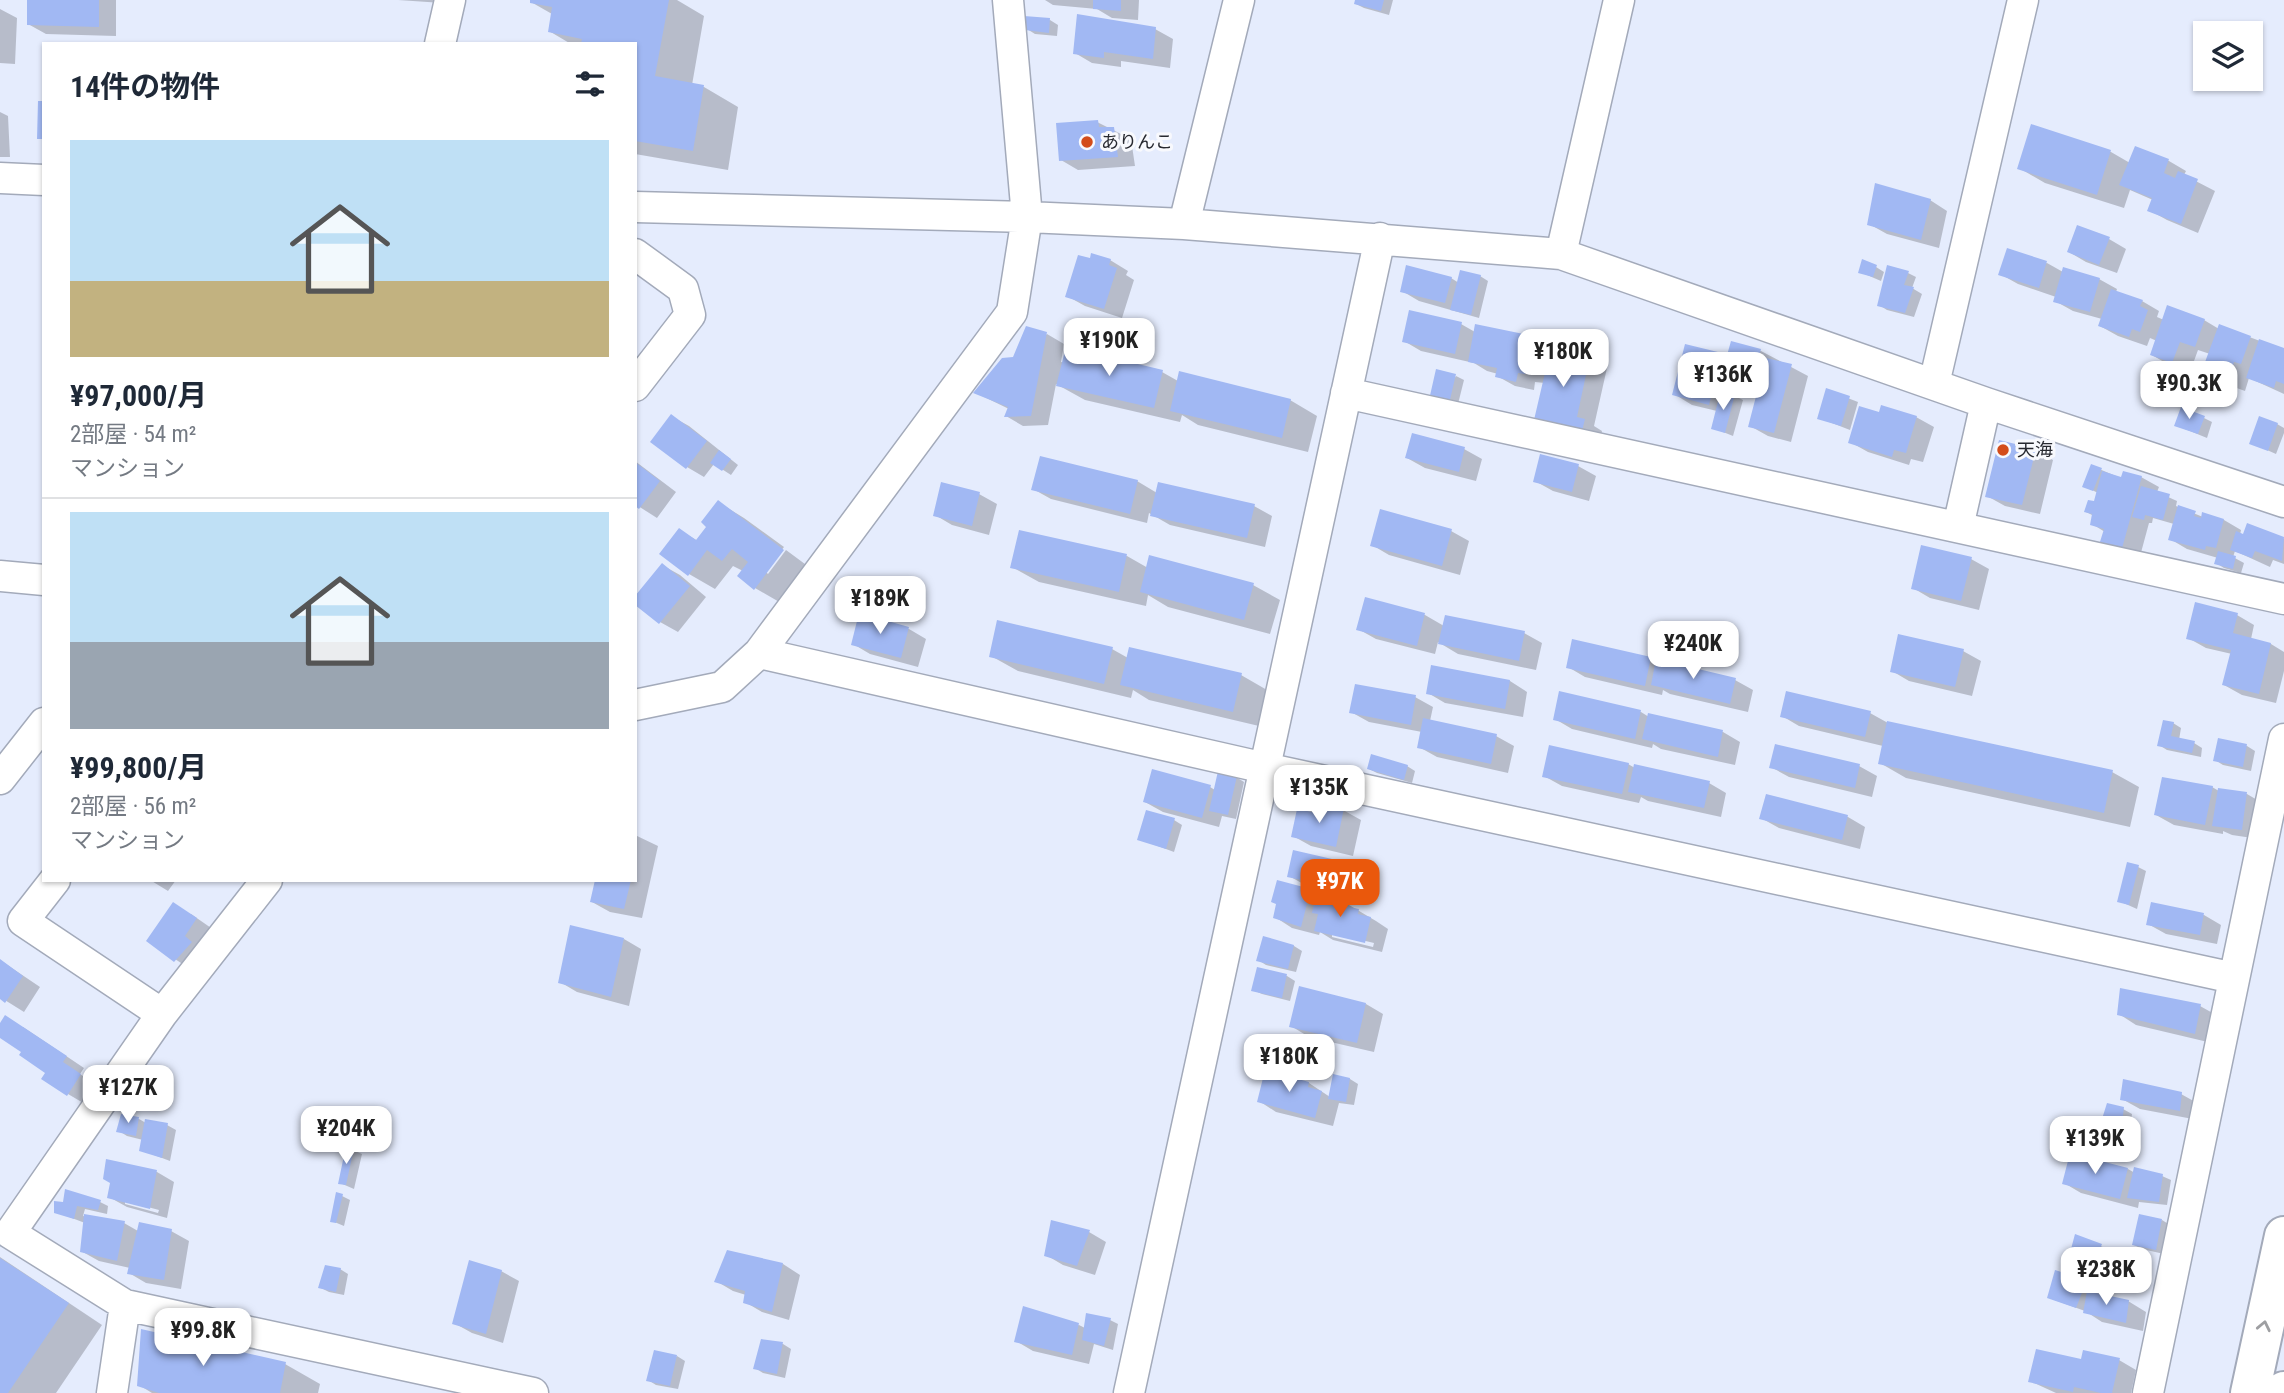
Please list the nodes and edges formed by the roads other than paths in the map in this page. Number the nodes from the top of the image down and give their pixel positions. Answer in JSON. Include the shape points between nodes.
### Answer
{"nodes":[{"id":1,"x":450,"y":0,"type":"edge"},
{"id":2,"x":1008,"y":0,"type":"edge"},
{"id":3,"x":1239,"y":0,"type":"edge"},
{"id":4,"x":1619,"y":0,"type":"edge"},
{"id":5,"x":2022,"y":0,"type":"edge"},
{"id":6,"x":440,"y":42,"type":"edge"},
{"id":7,"x":0,"y":178,"type":"edge"},
{"id":8,"x":42,"y":180,"type":"edge"},
{"id":9,"x":637,"y":207,"type":"edge"},
{"id":10,"x":1027,"y":217,"type":"junction"},
{"id":11,"x":1184,"y":224,"type":"junction"},
{"id":12,"x":1380,"y":238,"type":"junction"},
{"id":13,"x":1561,"y":254,"type":"junction"},
{"id":14,"x":637,"y":255,"type":"edge"},
{"id":15,"x":637,"y":383,"type":"edge"},
{"id":16,"x":1934,"y":384,"type":"junction"},
{"id":17,"x":1346,"y":393,"type":"junction"},
{"id":18,"x":1986,"y":403,"type":"junction"},
{"id":19,"x":2284,"y":502,"type":"edge"},
{"id":20,"x":1958,"y":527,"type":"junction"},
{"id":21,"x":0,"y":576,"type":"edge"},
{"id":22,"x":42,"y":580,"type":"edge"},
{"id":23,"x":2284,"y":598,"type":"edge"},
{"id":24,"x":759,"y":653,"type":"junction"},
{"id":25,"x":637,"y":705,"type":"edge"},
{"id":26,"x":42,"y":726,"type":"edge"},
{"id":27,"x":2284,"y":739,"type":"edge"},
{"id":28,"x":1265,"y":768,"type":"junction"},
{"id":29,"x":0,"y":779,"type":"edge"},
{"id":30,"x":53,"y":882,"type":"edge"},
{"id":31,"x":265,"y":882,"type":"edge"},
{"id":32,"x":2234,"y":978,"type":"junction"},
{"id":33,"x":162,"y":1014,"type":"junction"},
{"id":34,"x":2284,"y":1236,"type":"edge"},
{"id":35,"x":2279,"y":1282,"type":"edge"},
{"id":36,"x":125,"y":1306,"type":"junction"},
{"id":37,"x":112,"y":1393,"type":"edge"},
{"id":38,"x":533,"y":1393,"type":"edge"},
{"id":39,"x":1129,"y":1393,"type":"edge"},
{"id":40,"x":2148,"y":1393,"type":"edge"},
{"id":41,"x":2250,"y":1393,"type":"edge"}],
"edges":[{"from":1,"to":6,"type":"street"},
{"from":2,"to":10,"type":"street"},
{"from":3,"to":11,"type":"street"},
{"from":4,"to":13,"type":"street"},
{"from":5,"to":16,"type":"street"},
{"from":7,"to":8,"type":"street"},
{"from":9,"to":10,"type":"street"},
{"from":10,"to":11,"type":"street"},
{"from":10,"to":24,"type":"street","via":[[1013,312]]},
{"from":11,"to":12,"type":"street"},
{"from":12,"to":13,"type":"street"},
{"from":12,"to":17,"type":"street"},
{"from":13,"to":16,"type":"street"},
{"from":14,"to":15,"type":"street","via":[[683,289],[690,315]]},
{"from":16,"to":18,"type":"street"},
{"from":17,"to":20,"type":"street"},
{"from":17,"to":28,"type":"street"},
{"from":18,"to":19,"type":"street"},
{"from":18,"to":20,"type":"street"},
{"from":20,"to":23,"type":"street"},
{"from":21,"to":22,"type":"street"},
{"from":24,"to":25,"type":"street","via":[[722,687]]},
{"from":24,"to":28,"type":"street"},
{"from":26,"to":29,"type":"street"},
{"from":27,"to":32,"type":"street"},
{"from":28,"to":32,"type":"street"},
{"from":28,"to":39,"type":"street"},
{"from":30,"to":33,"type":"street","via":[[23,921]]},
{"from":31,"to":33,"type":"street"},
{"from":32,"to":40,"type":"street"},
{"from":33,"to":36,"type":"street","via":[[10,1233]]},
{"from":34,"to":35,"type":"main road"},
{"from":41,"to":35,"type":"main road","one_way":true},
{"from":36,"to":37,"type":"street"},
{"from":36,"to":38,"type":"street"}]}
